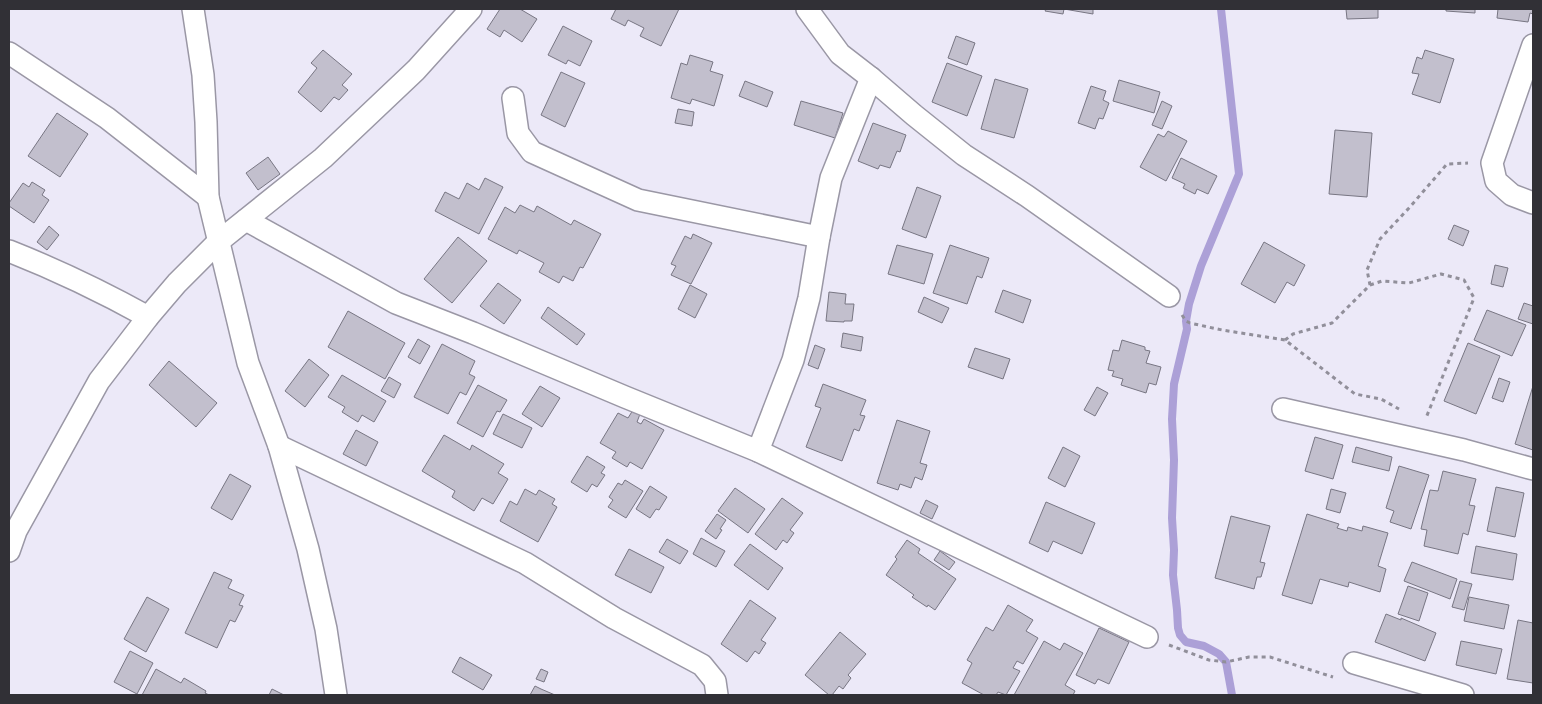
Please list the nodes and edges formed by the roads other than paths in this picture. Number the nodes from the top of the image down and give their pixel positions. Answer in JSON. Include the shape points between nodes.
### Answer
{"nodes":[{"id":1,"x":193,"y":9,"type":"edge"},
{"id":2,"x":471,"y":9,"type":"edge"},
{"id":3,"x":807,"y":9,"type":"edge"},
{"id":4,"x":1533,"y":45,"type":"edge"},
{"id":5,"x":9,"y":53,"type":"edge"},
{"id":6,"x":871,"y":78,"type":"junction"},
{"id":7,"x":513,"y":98,"type":"dead end"},
{"id":8,"x":208,"y":197,"type":"junction"},
{"id":9,"x":1533,"y":203,"type":"edge"},
{"id":10,"x":246,"y":220,"type":"junction"},
{"id":11,"x":819,"y":237,"type":"junction"},
{"id":12,"x":218,"y":242,"type":"junction"},
{"id":13,"x":9,"y":251,"type":"edge"},
{"id":14,"x":1169,"y":296,"type":"road end"},
{"id":15,"x":148,"y":317,"type":"junction"},
{"id":16,"x":1283,"y":409,"type":"dead end"},
{"id":17,"x":279,"y":446,"type":"junction"},
{"id":18,"x":758,"y":451,"type":"junction"},
{"id":19,"x":1533,"y":469,"type":"edge"},
{"id":20,"x":9,"y":551,"type":"edge"},
{"id":21,"x":1147,"y":636,"type":"road end"},
{"id":22,"x":1354,"y":663,"type":"road end"},
{"id":23,"x":336,"y":695,"type":"edge"},
{"id":24,"x":717,"y":695,"type":"edge"},
{"id":25,"x":1463,"y":695,"type":"edge"}],
"edges":[{"from":1,"to":8,"type":"street","via":[[203,75]]},
{"from":2,"to":10,"type":"street","via":[[416,70],[323,158]]},
{"from":3,"to":6,"type":"street","via":[[840,54]]},
{"from":4,"to":9,"type":"street","via":[[1492,163],[1496,181],[1512,195]]},
{"from":5,"to":8,"type":"street","via":[[107,118]]},
{"from":6,"to":11,"type":"street","via":[[831,178]]},
{"from":6,"to":14,"type":"street","via":[[964,155]]},
{"from":7,"to":11,"type":"street","via":[[518,133],[532,152],[638,200]]},
{"from":8,"to":12,"type":"street"},
{"from":10,"to":12,"type":"street"},
{"from":10,"to":18,"type":"street","via":[[396,303]]},
{"from":11,"to":18,"type":"street","via":[[810,298],[793,360]]},
{"from":12,"to":15,"type":"street"},
{"from":12,"to":17,"type":"street","via":[[248,363]]},
{"from":13,"to":15,"type":"street","via":[[41,263]]},
{"from":15,"to":20,"type":"street","via":[[99,381],[16,531]]},
{"from":16,"to":19,"type":"street"},
{"from":17,"to":23,"type":"street","via":[[308,549],[326,629]]},
{"from":17,"to":24,"type":"street","via":[[526,563],[614,618],[702,665],[715,681]]},
{"from":18,"to":21,"type":"street"},
{"from":22,"to":25,"type":"street"}]}
